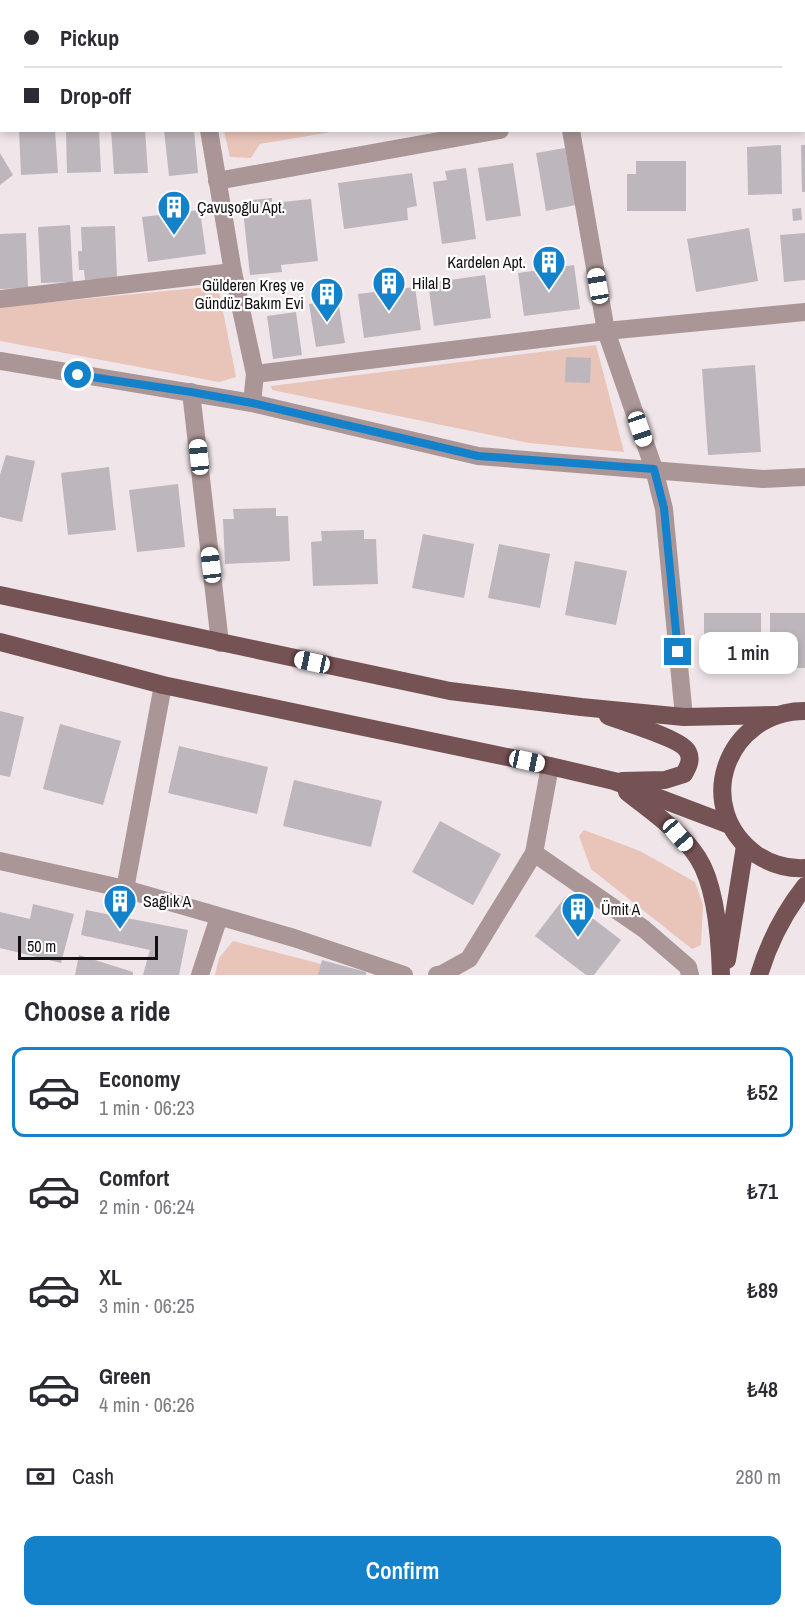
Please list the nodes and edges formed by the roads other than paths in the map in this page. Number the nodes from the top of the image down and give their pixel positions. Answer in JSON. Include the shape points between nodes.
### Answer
{"nodes":[{"id":1,"x":209,"y":132,"type":"edge"},
{"id":2,"x":489,"y":132,"type":"edge"},
{"id":3,"x":571,"y":132,"type":"edge"},
{"id":4,"x":217,"y":181,"type":"junction"},
{"id":5,"x":233,"y":272,"type":"junction"},
{"id":6,"x":0,"y":299,"type":"edge"},
{"id":7,"x":805,"y":312,"type":"edge"},
{"id":8,"x":606,"y":331,"type":"junction"},
{"id":9,"x":0,"y":362,"type":"edge"},
{"id":10,"x":255,"y":374,"type":"junction"},
{"id":11,"x":191,"y":392,"type":"junction"},
{"id":12,"x":252,"y":403,"type":"junction"},
{"id":13,"x":654,"y":469,"type":"junction"},
{"id":14,"x":805,"y":477,"type":"edge"},
{"id":15,"x":0,"y":595,"type":"edge"},
{"id":16,"x":0,"y":642,"type":"edge"},
{"id":17,"x":220,"y":643,"type":"junction"},
{"id":18,"x":163,"y":685,"type":"junction"},
{"id":19,"x":581,"y":707,"type":"junction"},
{"id":20,"x":805,"y":711,"type":"edge"},
{"id":21,"x":776,"y":715,"type":"junction"},
{"id":22,"x":684,"y":717,"type":"junction"},
{"id":23,"x":550,"y":766,"type":"junction"},
{"id":24,"x":614,"y":782,"type":"junction"},
{"id":25,"x":730,"y":825,"type":"junction"},
{"id":26,"x":745,"y":846,"type":"junction"},
{"id":27,"x":534,"y":852,"type":"junction"},
{"id":28,"x":0,"y":861,"type":"edge"},
{"id":29,"x":805,"y":868,"type":"edge"},
{"id":30,"x":805,"y":886,"type":"edge"},
{"id":31,"x":125,"y":889,"type":"junction"},
{"id":32,"x":219,"y":917,"type":"junction"},
{"id":33,"x":200,"y":975,"type":"edge"},
{"id":34,"x":404,"y":975,"type":"edge"},
{"id":35,"x":437,"y":975,"type":"edge"},
{"id":36,"x":690,"y":975,"type":"edge"},
{"id":37,"x":723,"y":975,"type":"edge"},
{"id":38,"x":759,"y":975,"type":"edge"}],
"edges":[{"from":1,"to":4,"type":"street"},
{"from":2,"to":4,"type":"street"},
{"from":3,"to":8,"type":"street"},
{"from":4,"to":5,"type":"street"},
{"from":5,"to":6,"type":"street"},
{"from":5,"to":10,"type":"street"},
{"from":7,"to":8,"type":"street"},
{"from":8,"to":10,"type":"street"},
{"from":8,"to":13,"type":"street"},
{"from":9,"to":11,"type":"street"},
{"from":10,"to":12,"type":"street"},
{"from":11,"to":12,"type":"street"},
{"from":11,"to":17,"type":"street"},
{"from":12,"to":13,"type":"street","via":[[478,456]]},
{"from":13,"to":14,"type":"street","via":[[763,479]]},
{"from":13,"to":22,"type":"street","via":[[664,508]]},
{"from":15,"to":17,"type":"main road"},
{"from":16,"to":18,"type":"main road"},
{"from":17,"to":19,"type":"main road","via":[[450,691]]},
{"from":18,"to":23,"type":"main road"},
{"from":18,"to":31,"type":"street"},
{"from":19,"to":22,"type":"main road"},
{"from":19,"to":24,"type":"main road","via":[[663,736],[684,745],[688,751],[689,766],[684,774],[665,780]]},
{"from":20,"to":21,"type":"main road"},
{"from":21,"to":22,"type":"main road"},
{"from":21,"to":25,"type":"main road","via":[[753,727],[734,747],[724,772],[722,799]]},
{"from":23,"to":24,"type":"main road"},
{"from":23,"to":27,"type":"street"},
{"from":24,"to":25,"type":"main road"},
{"from":24,"to":37,"type":"main road","via":[[672,828],[698,858],[715,914]]},
{"from":25,"to":26,"type":"main road"},
{"from":26,"to":29,"type":"main road","via":[[768,862]]},
{"from":26,"to":37,"type":"main road"},
{"from":27,"to":35,"type":"street","via":[[469,959]]},
{"from":27,"to":36,"type":"street","via":[[644,928],[688,968]]},
{"from":28,"to":31,"type":"street"},
{"from":30,"to":38,"type":"main road","via":[[767,948]]},
{"from":31,"to":32,"type":"street"},
{"from":32,"to":33,"type":"street"},
{"from":32,"to":34,"type":"street"}]}
